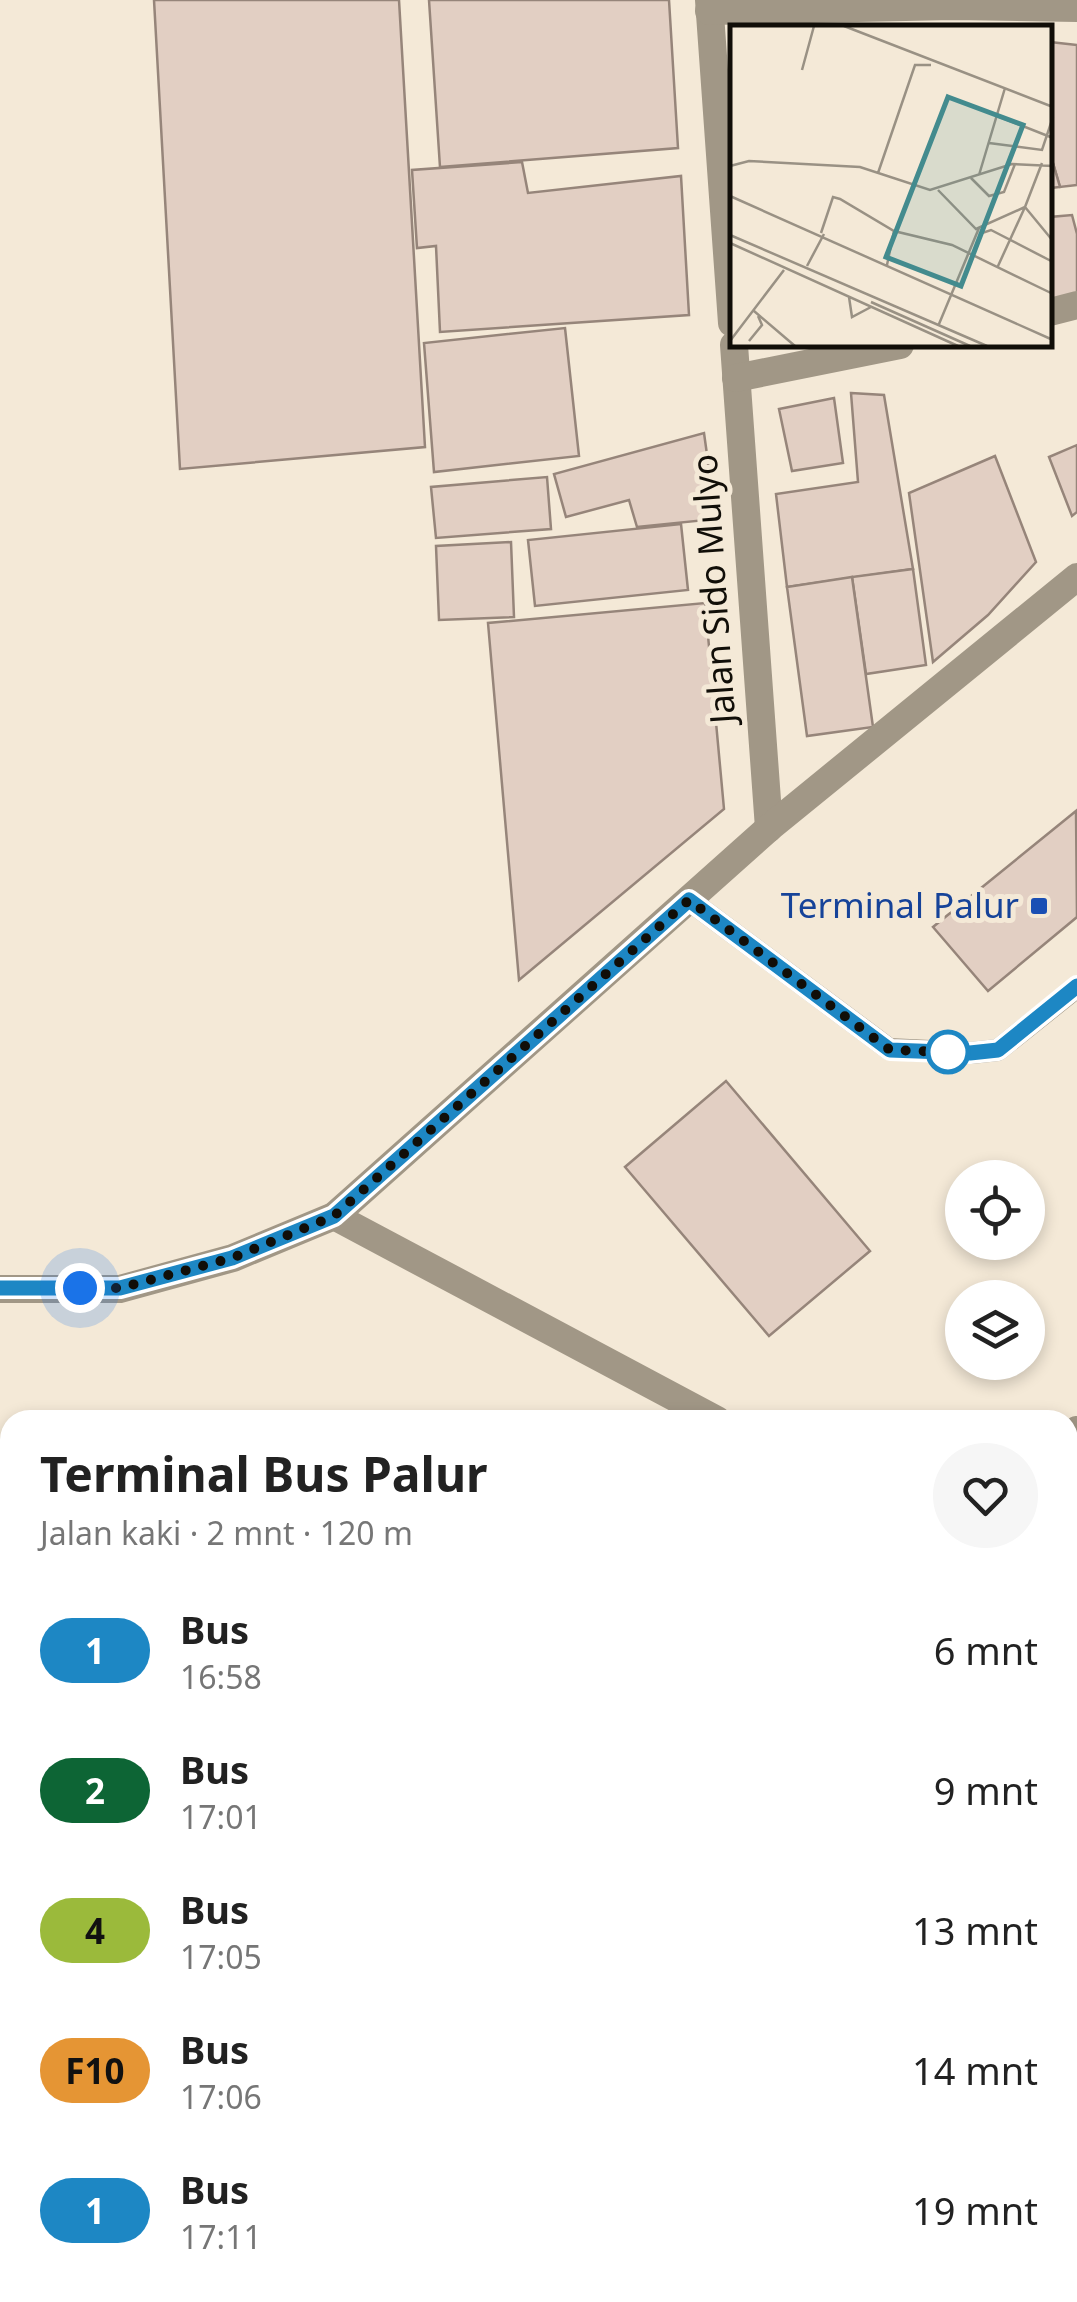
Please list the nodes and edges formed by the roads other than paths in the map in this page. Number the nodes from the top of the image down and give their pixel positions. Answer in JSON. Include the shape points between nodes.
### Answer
{"nodes":[{"id":1,"x":709,"y":5,"type":"edge"},
{"id":2,"x":1077,"y":8,"type":"edge"},
{"id":3,"x":730,"y":295,"type":"edge"},
{"id":4,"x":1077,"y":304,"type":"edge"},
{"id":5,"x":1052,"y":311,"type":"edge"},
{"id":6,"x":734,"y":348,"type":"edge"},
{"id":7,"x":885,"y":348,"type":"edge"},
{"id":8,"x":736,"y":378,"type":"junction"},
{"id":9,"x":1077,"y":577,"type":"edge"},
{"id":10,"x":768,"y":828,"type":"junction"},
{"id":11,"x":689,"y":900,"type":"junction"},
{"id":12,"x":1077,"y":986,"type":"edge"},
{"id":13,"x":334,"y":1216,"type":"junction"},
{"id":14,"x":0,"y":1288,"type":"edge"},
{"id":15,"x":698,"y":1410,"type":"edge"}],
"edges":[{"from":1,"to":2,"type":"street"},
{"from":1,"to":3,"type":"street"},
{"from":4,"to":5,"type":"street"},
{"from":6,"to":8,"type":"street","name":"Jalan Sido Mulyo"},
{"from":7,"to":8,"type":"street"},
{"from":8,"to":10,"type":"street","name":"Jalan Sido Mulyo"},
{"from":9,"to":10,"type":"street"},
{"from":10,"to":11,"type":"street"},
{"from":11,"to":12,"type":"lane","via":[[890,1050],[998,1050]]},
{"from":11,"to":13,"type":"street"},
{"from":13,"to":14,"type":"street","via":[[232,1258],[120,1288]]},
{"from":13,"to":15,"type":"street"}]}
